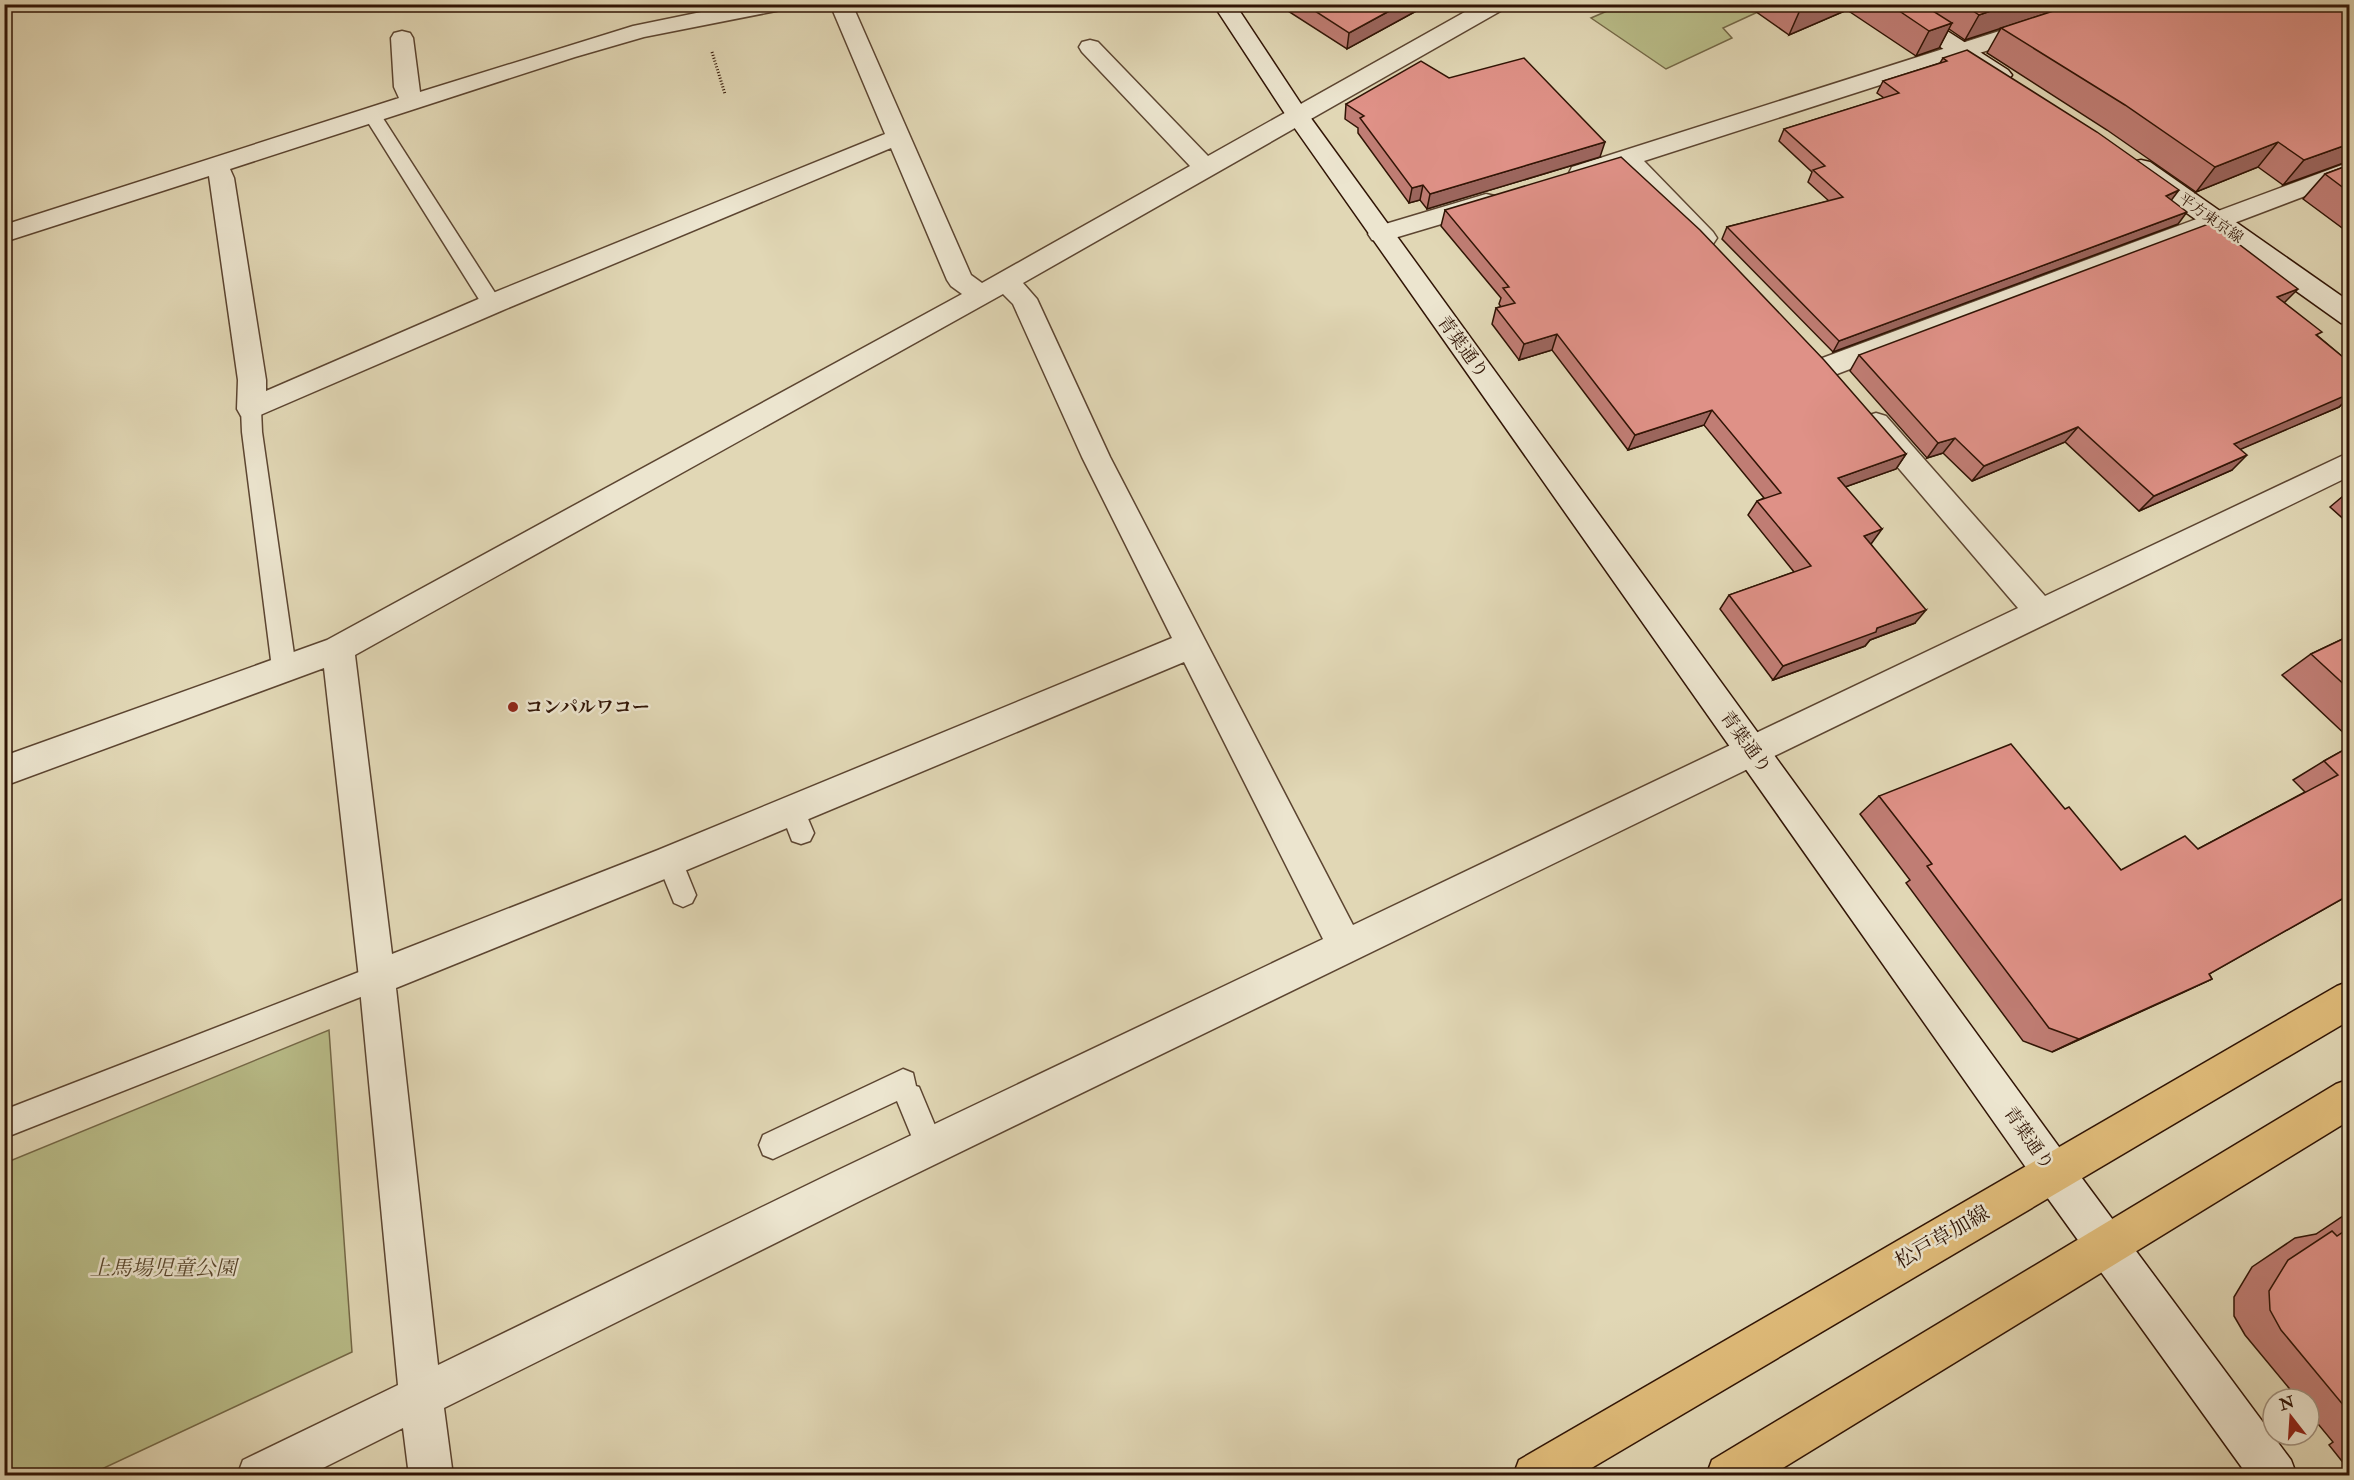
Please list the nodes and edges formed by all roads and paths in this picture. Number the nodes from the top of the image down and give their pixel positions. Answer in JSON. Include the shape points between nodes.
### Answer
{"nodes":[{"id":1,"x":776,"y":4,"type":"edge"},
{"id":2,"x":841,"y":4,"type":"edge"},
{"id":3,"x":1224,"y":4,"type":"edge"},
{"id":4,"x":1496,"y":4,"type":"edge"},
{"id":5,"x":1889,"y":4,"type":"edge"},
{"id":6,"x":2108,"y":4,"type":"edge"},
{"id":7,"x":695,"y":12,"type":"edge"},
{"id":8,"x":402,"y":38,"type":"dead end"},
{"id":9,"x":1090,"y":47,"type":"dead end"},
{"id":10,"x":1963,"y":51,"type":"junction"},
{"id":11,"x":2018,"y":86,"type":"edge"},
{"id":12,"x":413,"y":103,"type":"junction"},
{"id":13,"x":1297,"y":115,"type":"junction"},
{"id":14,"x":374,"y":116,"type":"junction"},
{"id":15,"x":900,"y":138,"type":"junction"},
{"id":16,"x":2127,"y":158,"type":"edge"},
{"id":17,"x":1628,"y":159,"type":"junction"},
{"id":18,"x":216,"y":166,"type":"junction"},
{"id":19,"x":1205,"y":167,"type":"junction"},
{"id":20,"x":2349,"y":170,"type":"edge"},
{"id":21,"x":1561,"y":179,"type":"edge"},
{"id":22,"x":1505,"y":196,"type":"edge"},
{"id":23,"x":2215,"y":220,"type":"junction"},
{"id":24,"x":4,"y":234,"type":"edge"},
{"id":25,"x":1381,"y":234,"type":"junction"},
{"id":26,"x":1719,"y":253,"type":"edge"},
{"id":27,"x":992,"y":288,"type":"junction"},
{"id":28,"x":492,"y":304,"type":"junction"},
{"id":29,"x":2349,"y":316,"type":"edge"},
{"id":30,"x":1807,"y":346,"type":"edge"},
{"id":31,"x":1827,"y":367,"type":"junction"},
{"id":32,"x":251,"y":409,"type":"junction"},
{"id":33,"x":2349,"y":463,"type":"edge"},
{"id":34,"x":2039,"y":611,"type":"junction"},
{"id":35,"x":1190,"y":645,"type":"junction"},
{"id":36,"x":338,"y":649,"type":"junction"},
{"id":37,"x":284,"y":668,"type":"junction"},
{"id":38,"x":1753,"y":752,"type":"junction"},
{"id":39,"x":4,"y":771,"type":"edge"},
{"id":40,"x":670,"y":861,"type":"junction"},
{"id":41,"x":683,"y":895,"type":"dead end"},
{"id":42,"x":1346,"y":948,"type":"junction"},
{"id":43,"x":377,"y":978,"type":"junction"},
{"id":44,"x":2349,"y":999,"type":"edge"},
{"id":45,"x":2349,"y":1098,"type":"edge"},
{"id":46,"x":4,"y":1124,"type":"edge"},
{"id":47,"x":773,"y":1145,"type":"dead end"},
{"id":48,"x":930,"y":1147,"type":"junction"},
{"id":49,"x":2053,"y":1172,"type":"junction"},
{"id":50,"x":2107,"y":1244,"type":"junction"},
{"id":51,"x":420,"y":1398,"type":"junction"},
{"id":52,"x":259,"y":1476,"type":"edge"},
{"id":53,"x":431,"y":1476,"type":"edge"},
{"id":54,"x":1535,"y":1476,"type":"edge"},
{"id":55,"x":1728,"y":1476,"type":"edge"},
{"id":56,"x":2274,"y":1476,"type":"edge"}],
"edges":[{"from":1,"to":7,"type":"street"},
{"from":2,"to":15,"type":"street"},
{"from":3,"to":13,"type":"street","name":"青葉通り"},
{"from":4,"to":13,"type":"street"},
{"from":5,"to":10,"type":"street"},
{"from":6,"to":10,"type":"street"},
{"from":7,"to":12,"type":"street"},
{"from":8,"to":12,"type":"street","via":[[406,87]]},
{"from":9,"to":19,"type":"street"},
{"from":10,"to":11,"type":"street"},
{"from":10,"to":17,"type":"street"},
{"from":12,"to":14,"type":"street"},
{"from":13,"to":19,"type":"street"},
{"from":13,"to":25,"type":"street","name":"青葉通り"},
{"from":14,"to":18,"type":"street"},
{"from":14,"to":28,"type":"lane"},
{"from":15,"to":27,"type":"street","via":[[960,280]]},
{"from":15,"to":28,"type":"street"},
{"from":16,"to":23,"type":"street","name":"平方東京線"},
{"from":17,"to":21,"type":"street"},
{"from":17,"to":26,"type":"street"},
{"from":18,"to":24,"type":"street"},
{"from":18,"to":32,"type":"street","via":[[222,177],[241,302],[252,380]]},
{"from":19,"to":27,"type":"street"},
{"from":20,"to":23,"type":"street"},
{"from":22,"to":25,"type":"street"},
{"from":23,"to":29,"type":"street","name":"平方東京線"},
{"from":23,"to":31,"type":"street"},
{"from":25,"to":38,"type":"street","name":"青葉通り"},
{"from":27,"to":35,"type":"street","via":[[1024,299],[1096,457]]},
{"from":27,"to":36,"type":"street"},
{"from":28,"to":32,"type":"street"},
{"from":30,"to":31,"type":"street"},
{"from":31,"to":34,"type":"street"},
{"from":32,"to":37,"type":"lane"},
{"from":33,"to":34,"type":"street"},
{"from":34,"to":38,"type":"street"},
{"from":35,"to":40,"type":"street","via":[[797,822]]},
{"from":35,"to":42,"type":"street"},
{"from":36,"to":37,"type":"street"},
{"from":36,"to":43,"type":"street"},
{"from":37,"to":39,"type":"street"},
{"from":38,"to":42,"type":"street"},
{"from":38,"to":49,"type":"street","name":"青葉通り"},
{"from":40,"to":41,"type":"lane"},
{"from":40,"to":43,"type":"street"},
{"from":42,"to":48,"type":"street"},
{"from":43,"to":46,"type":"lane"},
{"from":43,"to":51,"type":"street"},
{"from":44,"to":49,"type":"main road","name":"松戸草加線"},
{"from":45,"to":50,"type":"main road"},
{"from":47,"to":48,"type":"lane","via":[[906,1090]]},
{"from":48,"to":51,"type":"street"},
{"from":49,"to":50,"type":"street","name":"青葉通り"},
{"from":49,"to":54,"type":"main road","name":"松戸草加線"},
{"from":50,"to":55,"type":"main road"},
{"from":50,"to":56,"type":"street","name":"青葉通り"},
{"from":51,"to":52,"type":"street"},
{"from":51,"to":53,"type":"street"}]}
